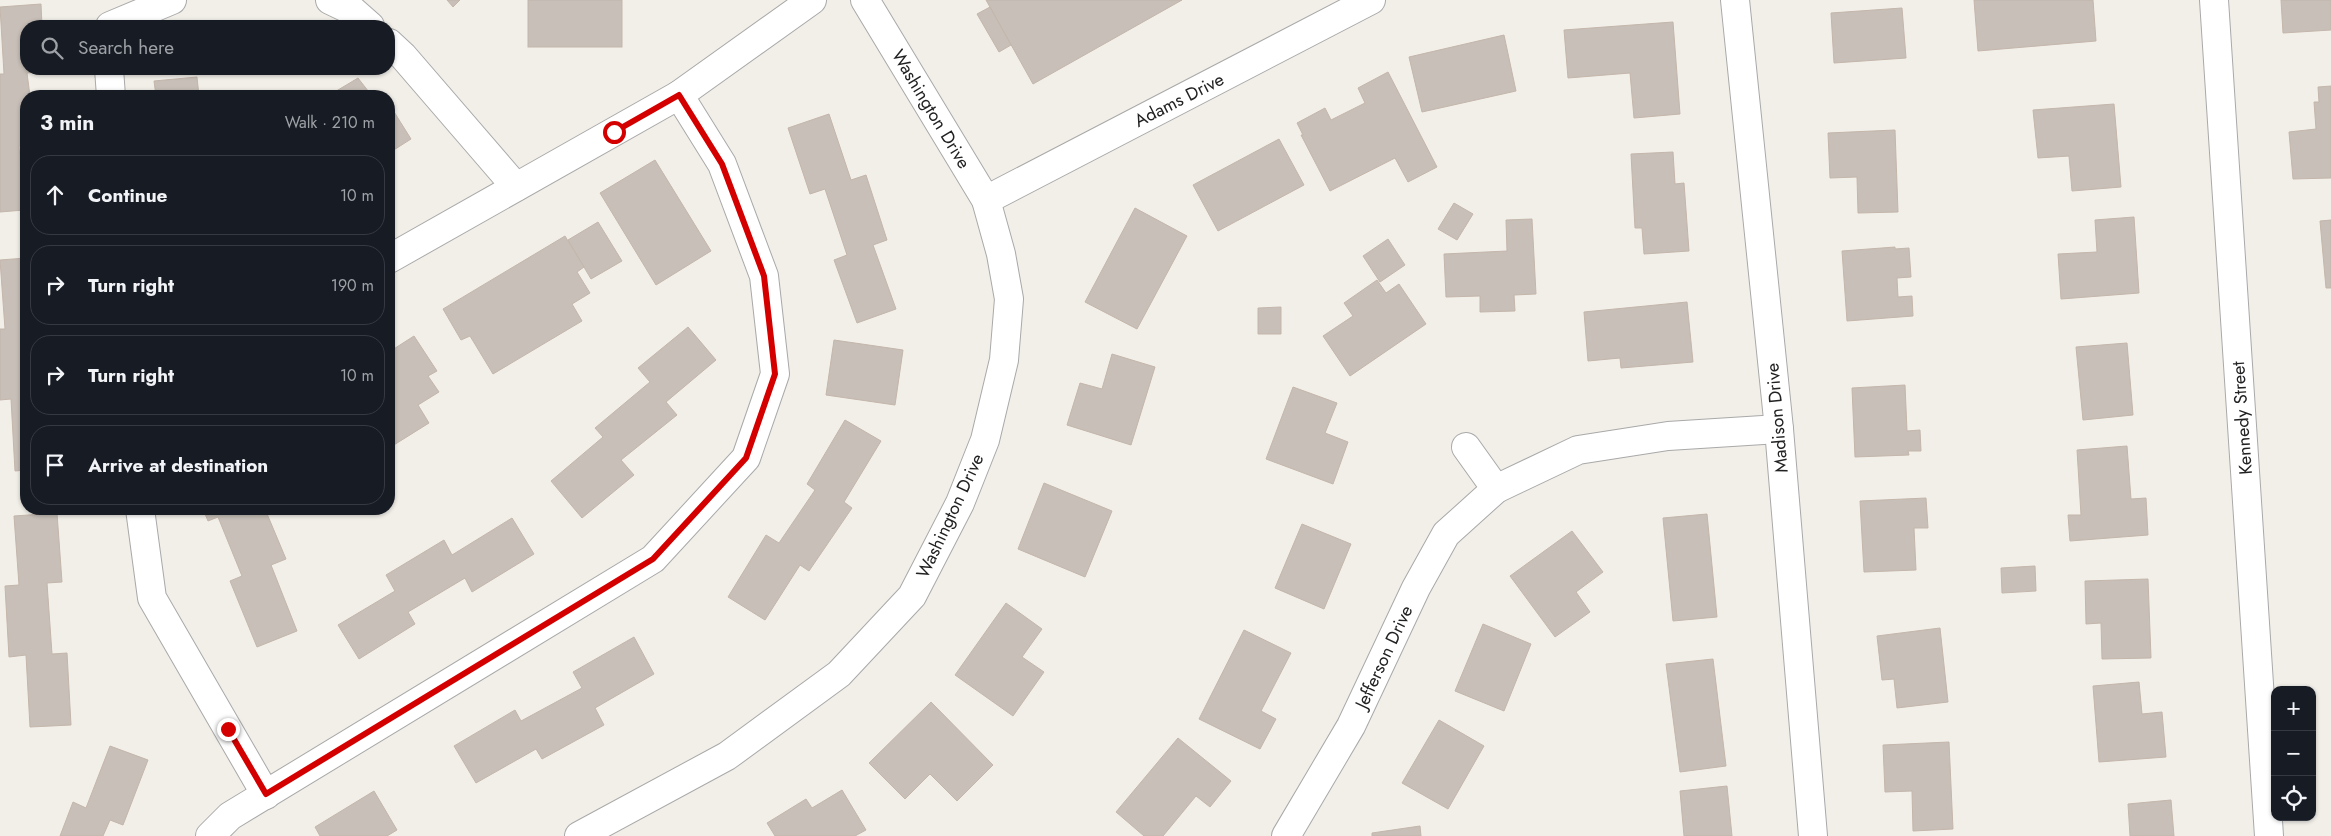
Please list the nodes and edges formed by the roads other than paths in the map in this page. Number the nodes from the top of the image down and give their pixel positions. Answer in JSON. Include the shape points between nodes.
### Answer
{"nodes":[{"id":1,"x":172,"y":0,"type":"edge"},
{"id":2,"x":330,"y":0,"type":"edge"},
{"id":3,"x":812,"y":0,"type":"edge"},
{"id":4,"x":865,"y":0,"type":"edge"},
{"id":5,"x":1371,"y":0,"type":"edge"},
{"id":6,"x":1735,"y":0,"type":"edge"},
{"id":7,"x":2214,"y":0,"type":"edge"},
{"id":8,"x":124,"y":20,"type":"edge"},
{"id":9,"x":363,"y":20,"type":"edge"},
{"id":10,"x":395,"y":49,"type":"edge"},
{"id":11,"x":109,"y":75,"type":"edge"},
{"id":12,"x":111,"y":90,"type":"edge"},
{"id":13,"x":679,"y":95,"type":"junction"},
{"id":14,"x":516,"y":187,"type":"junction"},
{"id":15,"x":986,"y":200,"type":"junction"},
{"id":16,"x":395,"y":256,"type":"edge"},
{"id":17,"x":1779,"y":430,"type":"junction"},
{"id":18,"x":1466,"y":447,"type":"dead end"},
{"id":19,"x":1496,"y":489,"type":"junction"},
{"id":20,"x":141,"y":515,"type":"edge"},
{"id":21,"x":266,"y":794,"type":"junction"},
{"id":22,"x":210,"y":836,"type":"edge"},
{"id":23,"x":579,"y":836,"type":"edge"},
{"id":24,"x":1286,"y":836,"type":"edge"},
{"id":25,"x":1813,"y":836,"type":"edge"},
{"id":26,"x":2270,"y":836,"type":"edge"}],
"edges":[{"from":1,"to":8,"type":"street"},
{"from":2,"to":9,"type":"street"},
{"from":3,"to":13,"type":"street"},
{"from":4,"to":15,"type":"street","name":"Washington Drive"},
{"from":5,"to":15,"type":"street","name":"Adams Drive"},
{"from":6,"to":17,"type":"street","name":"Madison Drive"},
{"from":7,"to":26,"type":"street","name":"Kennedy Street"},
{"from":10,"to":14,"type":"street"},
{"from":11,"to":12,"type":"street"},
{"from":13,"to":14,"type":"street"},
{"from":13,"to":21,"type":"street","via":[[722,164],[764,276],[775,374],[746,458],[653,559]]},
{"from":14,"to":16,"type":"street"},
{"from":15,"to":23,"type":"street","name":"Washington Drive","via":[[1009,299],[1004,360],[985,440],[960,503],[912,596],[839,674],[735,750]]},
{"from":17,"to":19,"type":"street","name":"Jefferson Drive","via":[[1668,436],[1578,450]]},
{"from":17,"to":25,"type":"street","name":"Madison Drive"},
{"from":18,"to":19,"type":"street"},
{"from":19,"to":24,"type":"street","name":"Jefferson Drive","via":[[1446,534],[1416,588],[1352,726]]},
{"from":20,"to":21,"type":"street","via":[[152,598]]},
{"from":21,"to":22,"type":"street","via":[[230,816]]}]}
